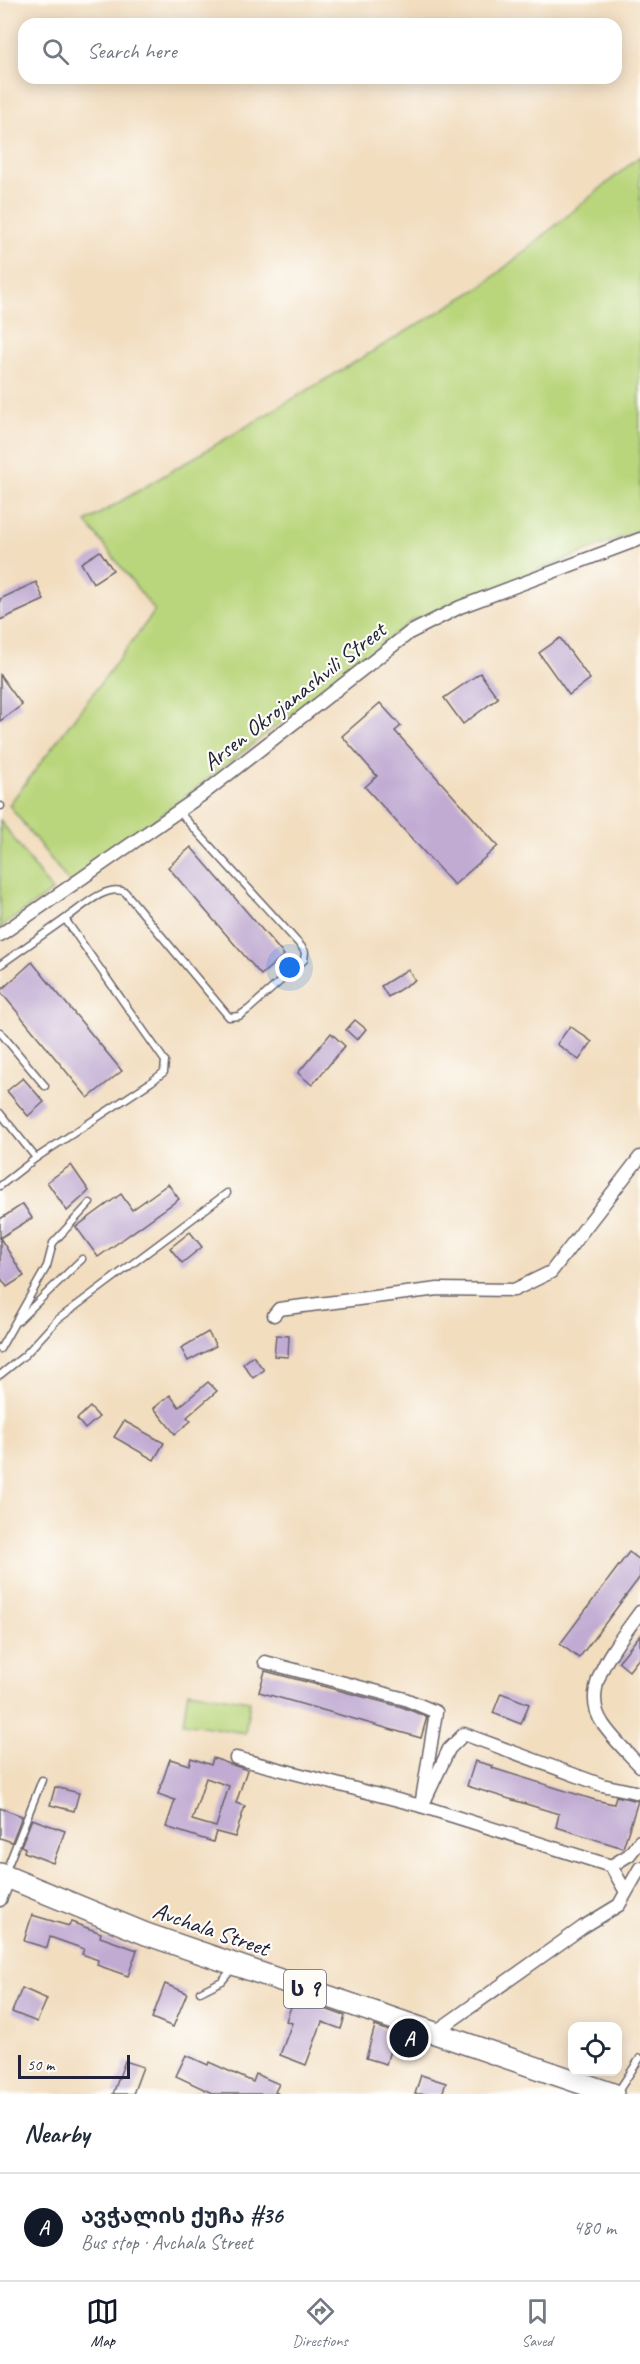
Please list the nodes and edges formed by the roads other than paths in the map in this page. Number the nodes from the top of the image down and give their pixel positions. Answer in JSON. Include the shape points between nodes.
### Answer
{"nodes":[{"id":1,"x":640,"y":539,"type":"edge"},
{"id":2,"x":179,"y":812,"type":"junction"},
{"id":3,"x":65,"y":919,"type":"junction"},
{"id":4,"x":0,"y":935,"type":"edge"},
{"id":5,"x":0,"y":964,"type":"edge"},
{"id":6,"x":0,"y":1032,"type":"edge"},
{"id":7,"x":45,"y":1086,"type":"dead end"},
{"id":8,"x":0,"y":1113,"type":"edge"},
{"id":9,"x":640,"y":1157,"type":"edge"},
{"id":10,"x":36,"y":1158,"type":"junction"},
{"id":11,"x":0,"y":1186,"type":"edge"},
{"id":12,"x":226,"y":1193,"type":"dead end"},
{"id":13,"x":90,"y":1203,"type":"dead end"},
{"id":14,"x":82,"y":1259,"type":"dead end"},
{"id":15,"x":274,"y":1315,"type":"dead end"},
{"id":16,"x":13,"y":1326,"type":"junction"},
{"id":17,"x":0,"y":1349,"type":"edge"},
{"id":18,"x":0,"y":1375,"type":"edge"},
{"id":19,"x":640,"y":1612,"type":"edge"},
{"id":20,"x":265,"y":1662,"type":"dead end"},
{"id":21,"x":236,"y":1758,"type":"dead end"},
{"id":22,"x":640,"y":1766,"type":"edge"},
{"id":23,"x":42,"y":1780,"type":"dead end"},
{"id":24,"x":640,"y":1792,"type":"edge"},
{"id":25,"x":422,"y":1806,"type":"junction"},
{"id":26,"x":640,"y":1841,"type":"edge"},
{"id":27,"x":611,"y":1866,"type":"junction"},
{"id":28,"x":640,"y":1868,"type":"edge"},
{"id":29,"x":5,"y":1876,"type":"edge"},
{"id":30,"x":626,"y":1893,"type":"junction"},
{"id":31,"x":0,"y":1900,"type":"edge"},
{"id":32,"x":236,"y":1965,"type":"junction"},
{"id":33,"x":200,"y":1992,"type":"dead end"},
{"id":34,"x":434,"y":2033,"type":"junction"},
{"id":35,"x":640,"y":2058,"type":"edge"},
{"id":36,"x":615,"y":2094,"type":"edge"}],
"edges":[{"from":1,"to":2,"type":"street","name":"Arsen Okrojanashvili Street","via":[[460,607],[410,633]]},
{"from":2,"to":3,"type":"lane","via":[[300,946],[305,952],[304,960],[240,1016],[229,1017],[125,892],[108,891]]},
{"from":2,"to":4,"type":"street","name":"Arsen Okrojanashvili Street"},
{"from":3,"to":5,"type":"lane"},
{"from":3,"to":10,"type":"lane","via":[[165,1062],[164,1072]]},
{"from":6,"to":7,"type":"lane"},
{"from":8,"to":10,"type":"lane"},
{"from":9,"to":15,"type":"street","via":[[551,1272],[514,1290],[438,1289],[279,1309]]},
{"from":10,"to":11,"type":"lane"},
{"from":12,"to":18,"type":"lane","via":[[57,1320]]},
{"from":13,"to":16,"type":"lane","via":[[53,1243],[47,1266]]},
{"from":14,"to":16,"type":"lane"},
{"from":16,"to":17,"type":"lane"},
{"from":19,"to":22,"type":"street","via":[[599,1678],[595,1704],[602,1722]]},
{"from":20,"to":25,"type":"street","via":[[405,1699],[436,1712]]},
{"from":21,"to":25,"type":"street"},
{"from":23,"to":29,"type":"lane"},
{"from":24,"to":25,"type":"street","via":[[602,1785],[464,1734],[449,1749]]},
{"from":25,"to":27,"type":"street"},
{"from":26,"to":27,"type":"street","via":[[629,1855]]},
{"from":27,"to":30,"type":"street"},
{"from":28,"to":30,"type":"street"},
{"from":29,"to":31,"type":"street"},
{"from":29,"to":32,"type":"highway","name":"Avchala Street","number":"ს 9","via":[[146,1934]]},
{"from":30,"to":34,"type":"street","via":[[619,1905]]},
{"from":32,"to":33,"type":"lane","via":[[222,1981]]},
{"from":32,"to":34,"type":"highway","name":"Avchala Street","number":"ს 9"},
{"from":34,"to":36,"type":"highway","name":"Avchala Street","number":"ს 9"},
{"from":35,"to":36,"type":"lane"}]}
